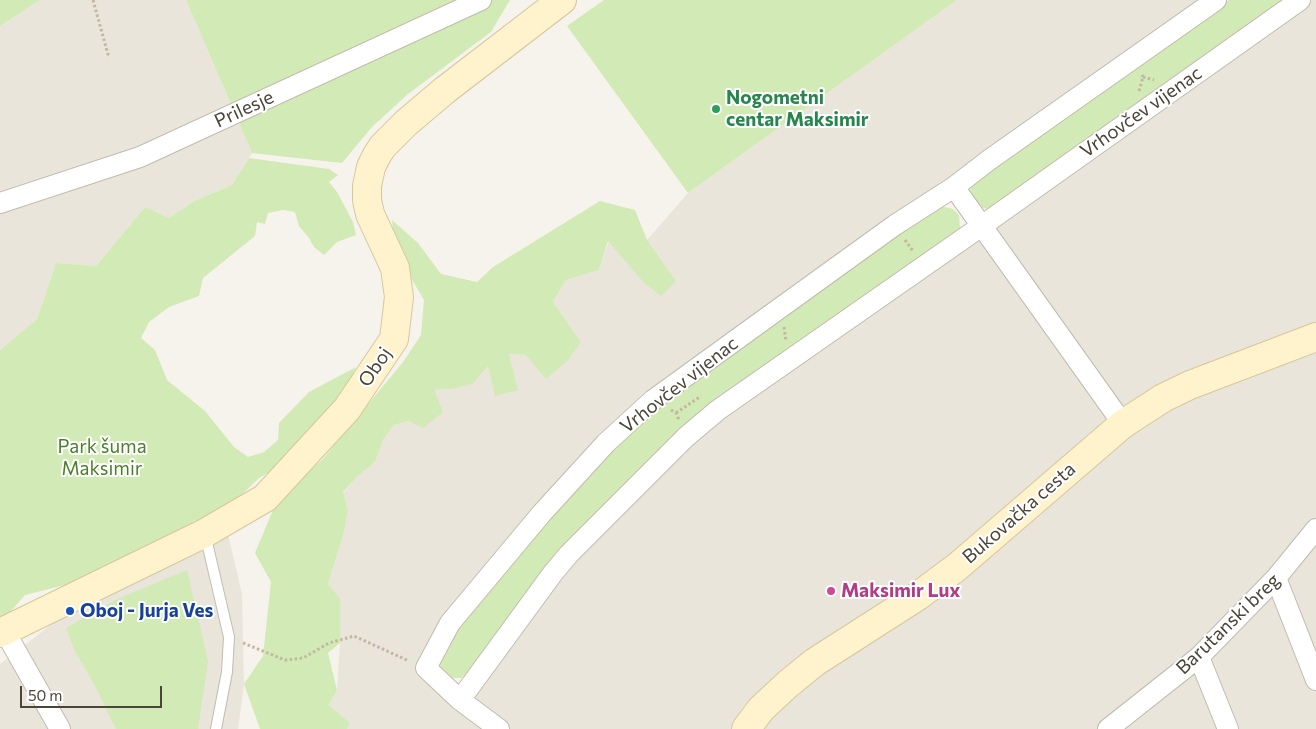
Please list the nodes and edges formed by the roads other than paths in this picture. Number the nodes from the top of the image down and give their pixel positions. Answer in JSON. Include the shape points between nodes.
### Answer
{"nodes":[{"id":1,"x":481,"y":0,"type":"edge"},
{"id":2,"x":562,"y":0,"type":"edge"},
{"id":3,"x":1216,"y":0,"type":"edge"},
{"id":4,"x":1300,"y":0,"type":"edge"},
{"id":5,"x":954,"y":187,"type":"junction"},
{"id":6,"x":0,"y":203,"type":"edge"},
{"id":7,"x":982,"y":225,"type":"junction"},
{"id":8,"x":1316,"y":337,"type":"edge"},
{"id":9,"x":1123,"y":424,"type":"junction"},
{"id":10,"x":1316,"y":529,"type":"edge"},
{"id":11,"x":205,"y":533,"type":"junction"},
{"id":12,"x":1276,"y":578,"type":"junction"},
{"id":13,"x":2,"y":631,"type":"edge"},
{"id":14,"x":1199,"y":657,"type":"junction"},
{"id":15,"x":1316,"y":680,"type":"edge"},
{"id":16,"x":460,"y":700,"type":"junction"},
{"id":17,"x":1130,"y":721,"type":"edge"},
{"id":18,"x":60,"y":729,"type":"edge"},
{"id":19,"x":216,"y":729,"type":"edge"},
{"id":20,"x":499,"y":729,"type":"edge"},
{"id":21,"x":746,"y":729,"type":"edge"},
{"id":22,"x":1108,"y":729,"type":"edge"},
{"id":23,"x":1228,"y":729,"type":"edge"}],
"edges":[{"from":1,"to":6,"type":"street","name":"Prilesje","via":[[140,157]]},
{"from":2,"to":11,"type":"street","name":"Oboj","via":[[445,90],[383,146],[371,167],[367,200],[370,214],[395,268],[399,297],[394,339],[347,410],[265,498]]},
{"from":3,"to":5,"type":"street","name":"Vrhovčev vijenac"},
{"from":4,"to":7,"type":"street","name":"Vrhovčev vijenac"},
{"from":5,"to":7,"type":"street"},
{"from":5,"to":16,"type":"street","name":"Vrhovčev vijenac","via":[[895,225],[654,399],[606,443],[542,512],[450,624],[426,668]]},
{"from":7,"to":9,"type":"street"},
{"from":7,"to":16,"type":"street","name":"Vrhovčev vijenac","via":[[718,410],[686,437],[569,554]]},
{"from":8,"to":9,"type":"street","name":"Bukovačka cesta","via":[[1190,385]]},
{"from":9,"to":21,"type":"street","name":"Bukovačka cesta","via":[[957,567],[788,683]]},
{"from":10,"to":12,"type":"street","name":"Barutanski breg"},
{"from":11,"to":13,"type":"street","name":"Oboj"},
{"from":11,"to":19,"type":"lane","via":[[229,637],[228,672]]},
{"from":12,"to":14,"type":"street","name":"Barutanski breg"},
{"from":12,"to":15,"type":"street"},
{"from":13,"to":18,"type":"street"},
{"from":14,"to":17,"type":"street","name":"Barutanski breg"},
{"from":14,"to":23,"type":"street"},
{"from":16,"to":20,"type":"street","name":"Vrhovčev vijenac"},
{"from":17,"to":22,"type":"street","name":"Barutanski breg"}]}
